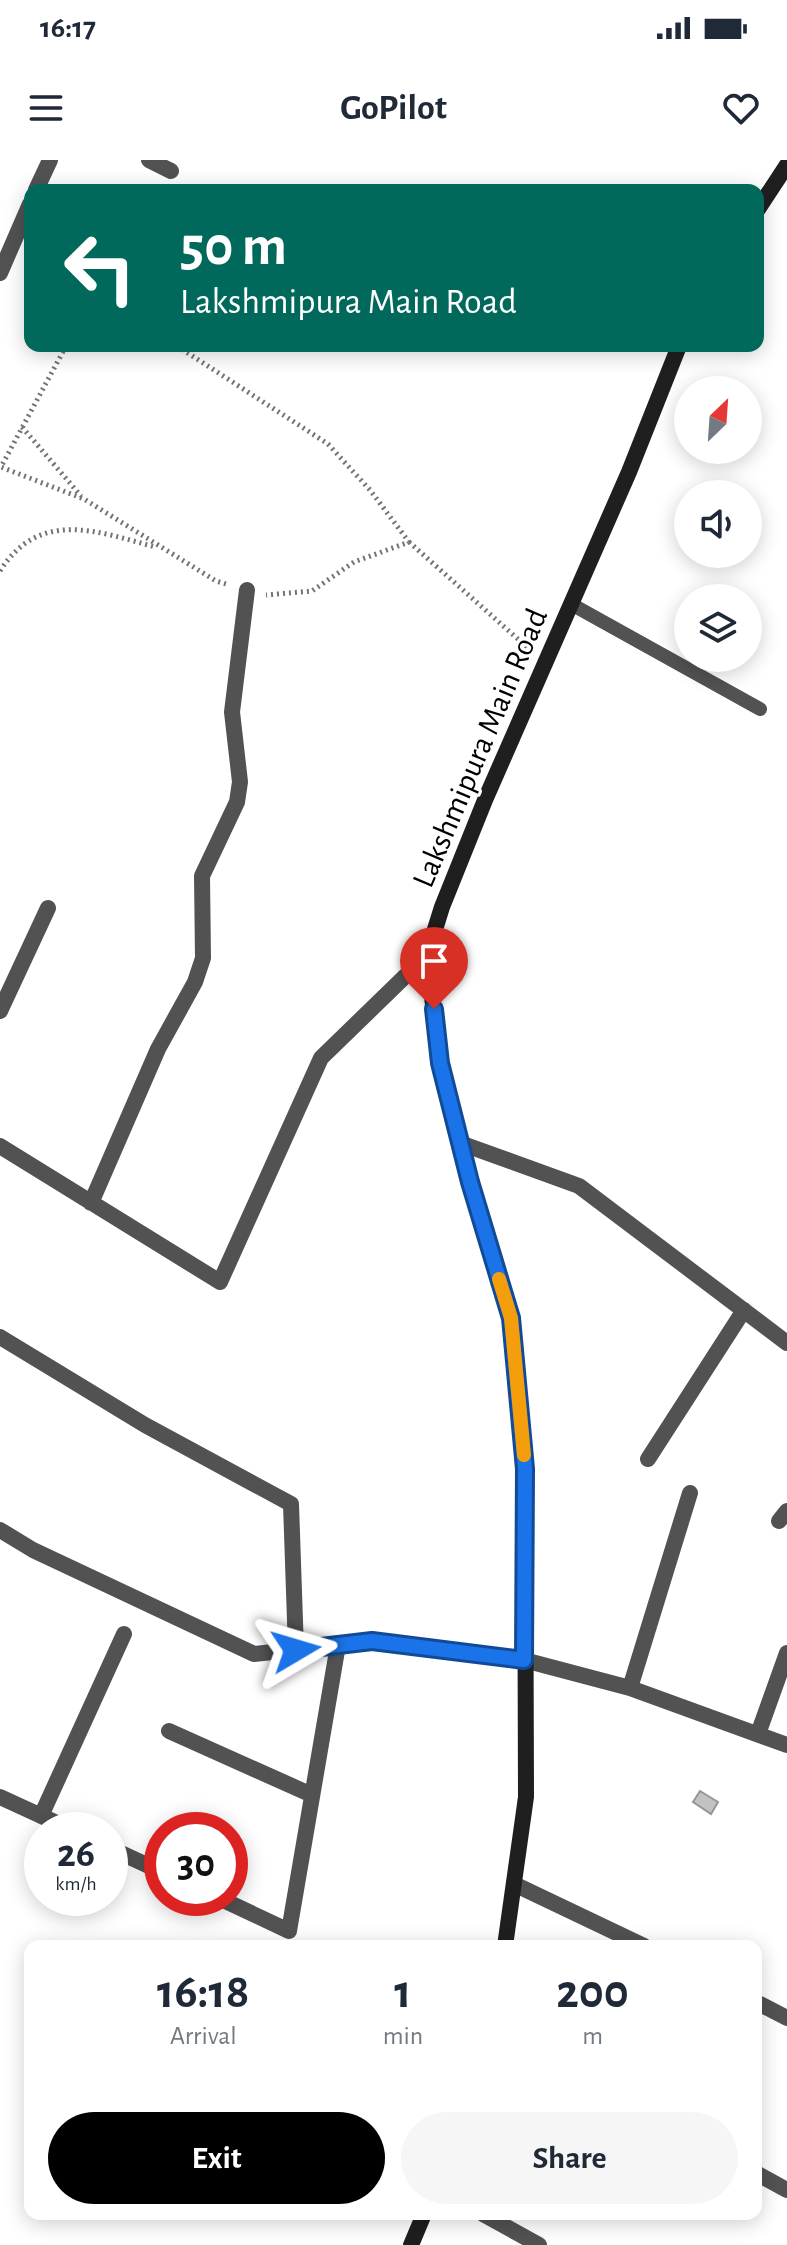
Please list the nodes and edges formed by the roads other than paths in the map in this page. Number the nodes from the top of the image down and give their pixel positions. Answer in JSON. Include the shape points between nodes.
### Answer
{"nodes":[{"id":1,"x":50,"y":160,"type":"edge"},
{"id":2,"x":149,"y":160,"type":"edge"},
{"id":3,"x":787,"y":165,"type":"edge"},
{"id":4,"x":171,"y":171,"type":"dead end"},
{"id":5,"x":39,"y":184,"type":"edge"},
{"id":6,"x":764,"y":200,"type":"edge"},
{"id":7,"x":24,"y":218,"type":"edge"},
{"id":8,"x":0,"y":273,"type":"edge"},
{"id":9,"x":677,"y":352,"type":"edge"},
{"id":10,"x":247,"y":590,"type":"road end"},
{"id":11,"x":571,"y":604,"type":"junction"},
{"id":12,"x":760,"y":709,"type":"dead end"},
{"id":13,"x":48,"y":908,"type":"dead end"},
{"id":14,"x":427,"y":955,"type":"junction"},
{"id":15,"x":0,"y":1011,"type":"edge"},
{"id":16,"x":460,"y":1143,"type":"junction"},
{"id":17,"x":0,"y":1146,"type":"edge"},
{"id":18,"x":91,"y":1203,"type":"junction"},
{"id":19,"x":744,"y":1310,"type":"junction"},
{"id":20,"x":0,"y":1337,"type":"edge"},
{"id":21,"x":787,"y":1343,"type":"edge"},
{"id":22,"x":648,"y":1459,"type":"dead end"},
{"id":23,"x":690,"y":1493,"type":"dead end"},
{"id":24,"x":0,"y":1530,"type":"edge"},
{"id":25,"x":124,"y":1634,"type":"dead end"},
{"id":26,"x":338,"y":1645,"type":"junction"},
{"id":27,"x":296,"y":1650,"type":"junction"},
{"id":28,"x":787,"y":1653,"type":"edge"},
{"id":29,"x":524,"y":1660,"type":"junction"},
{"id":30,"x":630,"y":1688,"type":"junction"},
{"id":31,"x":169,"y":1731,"type":"dead end"},
{"id":32,"x":758,"y":1734,"type":"junction"},
{"id":33,"x":787,"y":1745,"type":"edge"},
{"id":34,"x":312,"y":1795,"type":"junction"},
{"id":35,"x":0,"y":1797,"type":"edge"},
{"id":36,"x":32,"y":1812,"type":"edge"},
{"id":37,"x":43,"y":1812,"type":"edge"},
{"id":38,"x":516,"y":1885,"type":"junction"},
{"id":39,"x":248,"y":1912,"type":"edge"},
{"id":40,"x":506,"y":1940,"type":"edge"},
{"id":41,"x":631,"y":1940,"type":"edge"},
{"id":42,"x":762,"y":2005,"type":"edge"},
{"id":43,"x":787,"y":2018,"type":"edge"},
{"id":44,"x":762,"y":2176,"type":"edge"},
{"id":45,"x":787,"y":2190,"type":"edge"},
{"id":46,"x":421,"y":2220,"type":"edge"},
{"id":47,"x":494,"y":2220,"type":"edge"},
{"id":48,"x":411,"y":2245,"type":"edge"},
{"id":49,"x":539,"y":2245,"type":"edge"}],
"edges":[{"from":1,"to":5,"type":"street"},
{"from":2,"to":4,"type":"street"},
{"from":3,"to":6,"type":"main road"},
{"from":7,"to":8,"type":"street"},
{"from":9,"to":11,"type":"main road","name":"Lakshmipura Main Road"},
{"from":10,"to":18,"type":"street","via":[[232,712],[240,782],[237,802],[202,876],[203,958]]},
{"from":11,"to":12,"type":"lane"},
{"from":11,"to":14,"type":"main road","name":"Lakshmipura Main Road","via":[[485,800]]},
{"from":13,"to":15,"type":"street"},
{"from":14,"to":16,"type":"main road","name":"Lakshmipura Main Road","via":[[440,1063]]},
{"from":14,"to":18,"type":"street","via":[[321,1058],[220,1282]]},
{"from":16,"to":19,"type":"street","via":[[579,1186]]},
{"from":16,"to":29,"type":"main road","name":"Lakshmipura Main Road","via":[[511,1318],[525,1469]]},
{"from":17,"to":18,"type":"street"},
{"from":19,"to":21,"type":"street"},
{"from":19,"to":22,"type":"street"},
{"from":20,"to":27,"type":"street","via":[[145,1425],[291,1504]]},
{"from":23,"to":30,"type":"street"},
{"from":24,"to":27,"type":"street","via":[[254,1654]]},
{"from":25,"to":37,"type":"street"},
{"from":26,"to":27,"type":"street"},
{"from":26,"to":29,"type":"street","via":[[372,1641]]},
{"from":26,"to":34,"type":"street"},
{"from":28,"to":32,"type":"street"},
{"from":29,"to":30,"type":"street"},
{"from":29,"to":38,"type":"main road","name":"Lakshmipura Main Road","via":[[526,1797]]},
{"from":30,"to":32,"type":"street"},
{"from":31,"to":34,"type":"street"},
{"from":32,"to":33,"type":"street"},
{"from":34,"to":39,"type":"street","via":[[289,1931]]},
{"from":35,"to":36,"type":"street"},
{"from":38,"to":40,"type":"main road","name":"Lakshmipura Main Road"},
{"from":38,"to":41,"type":"street"},
{"from":42,"to":43,"type":"street"},
{"from":44,"to":45,"type":"street"},
{"from":46,"to":48,"type":"main road"},
{"from":47,"to":49,"type":"street"}]}
